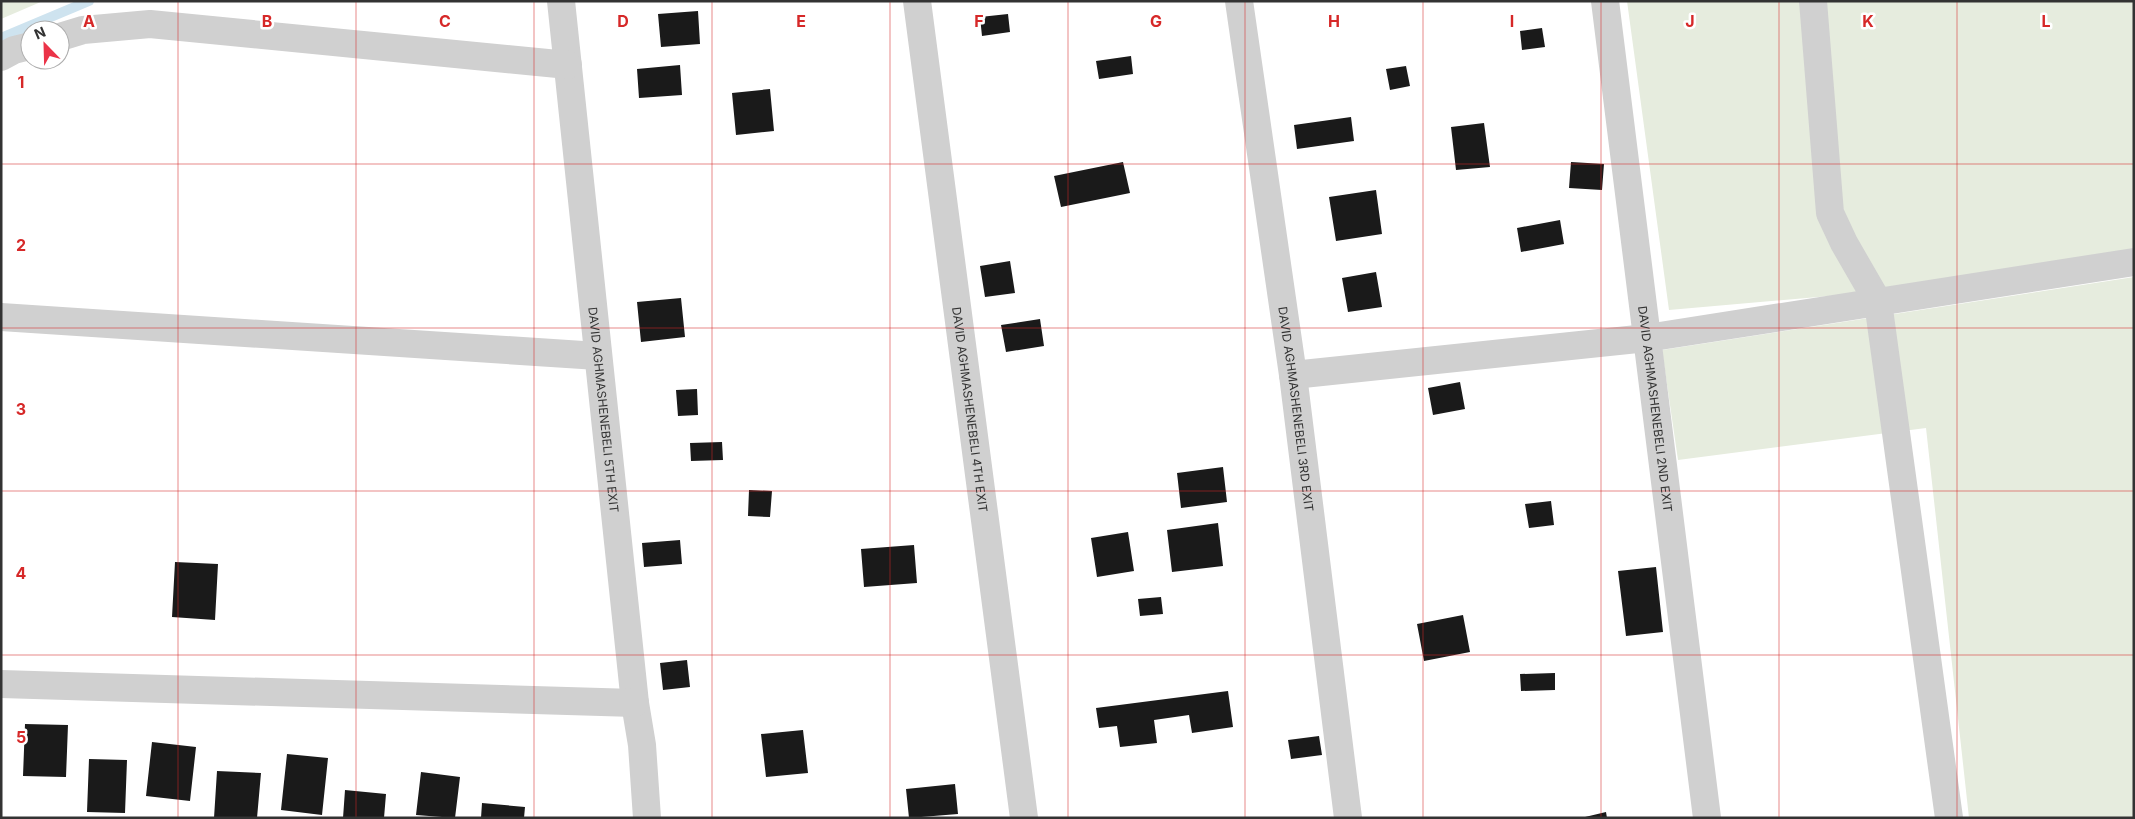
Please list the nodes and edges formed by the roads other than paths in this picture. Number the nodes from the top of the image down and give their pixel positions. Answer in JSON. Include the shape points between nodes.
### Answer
{"nodes":[{"id":1,"x":561,"y":1,"type":"edge"},
{"id":2,"x":917,"y":1,"type":"edge"},
{"id":3,"x":1240,"y":1,"type":"edge"},
{"id":4,"x":1605,"y":1,"type":"edge"},
{"id":5,"x":1813,"y":1,"type":"edge"},
{"id":6,"x":70,"y":34,"type":"edge"},
{"id":7,"x":20,"y":48,"type":"edge"},
{"id":8,"x":1,"y":57,"type":"edge"},
{"id":9,"x":568,"y":65,"type":"junction"},
{"id":10,"x":2134,"y":262,"type":"edge"},
{"id":11,"x":1878,"y":302,"type":"junction"},
{"id":12,"x":1,"y":317,"type":"edge"},
{"id":13,"x":1647,"y":338,"type":"junction"},
{"id":14,"x":598,"y":356,"type":"junction"},
{"id":15,"x":1293,"y":375,"type":"junction"},
{"id":16,"x":1,"y":684,"type":"edge"},
{"id":17,"x":635,"y":703,"type":"junction"},
{"id":18,"x":648,"y":818,"type":"edge"},
{"id":19,"x":1024,"y":818,"type":"edge"},
{"id":20,"x":1348,"y":818,"type":"edge"},
{"id":21,"x":1707,"y":818,"type":"edge"},
{"id":22,"x":1949,"y":818,"type":"edge"}],
"edges":[{"from":1,"to":9,"type":"street","name":"DAVID AGHMASHENEBELI 5TH EXIT"},
{"from":2,"to":19,"type":"street","name":"DAVID AGHMASHENEBELI 4TH EXIT"},
{"from":3,"to":15,"type":"street","name":"DAVID AGHMASHENEBELI 3RD EXIT"},
{"from":4,"to":13,"type":"street","name":"DAVID AGHMASHENEBELI 2ND EXIT"},
{"from":5,"to":11,"type":"street","via":[[1830,213]]},
{"from":6,"to":9,"type":"street","via":[[150,24]]},
{"from":7,"to":8,"type":"street"},
{"from":9,"to":14,"type":"street","name":"DAVID AGHMASHENEBELI 5TH EXIT"},
{"from":10,"to":11,"type":"street"},
{"from":11,"to":13,"type":"street"},
{"from":11,"to":22,"type":"street"},
{"from":12,"to":14,"type":"street"},
{"from":13,"to":15,"type":"street"},
{"from":13,"to":21,"type":"street","name":"DAVID AGHMASHENEBELI 2ND EXIT"},
{"from":14,"to":17,"type":"street","name":"DAVID AGHMASHENEBELI 5TH EXIT"},
{"from":15,"to":20,"type":"street","name":"DAVID AGHMASHENEBELI 3RD EXIT"},
{"from":16,"to":17,"type":"street"},
{"from":17,"to":18,"type":"street","name":"DAVID AGHMASHENEBELI 5TH EXIT"}]}
